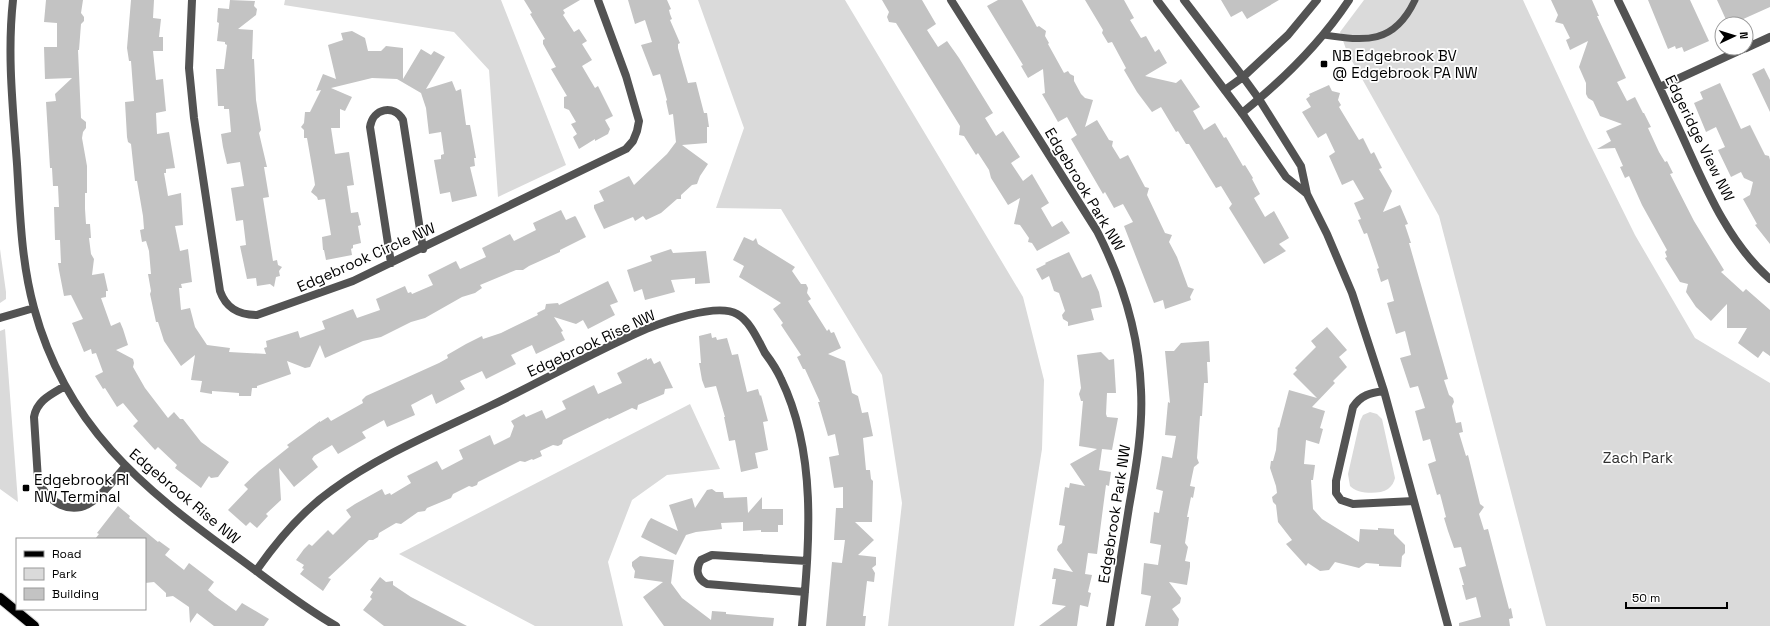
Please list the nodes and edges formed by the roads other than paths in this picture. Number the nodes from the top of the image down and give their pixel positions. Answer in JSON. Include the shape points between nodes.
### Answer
{"nodes":[{"id":1,"x":13,"y":0,"type":"edge"},
{"id":2,"x":192,"y":0,"type":"edge"},
{"id":3,"x":598,"y":0,"type":"edge"},
{"id":4,"x":951,"y":0,"type":"edge"},
{"id":5,"x":1157,"y":0,"type":"edge"},
{"id":6,"x":1184,"y":0,"type":"edge"},
{"id":7,"x":1316,"y":0,"type":"edge"},
{"id":8,"x":1349,"y":0,"type":"edge"},
{"id":9,"x":1415,"y":0,"type":"edge"},
{"id":10,"x":1618,"y":0,"type":"edge"},
{"id":11,"x":1324,"y":35,"type":"junction"},
{"id":12,"x":1770,"y":37,"type":"edge"},
{"id":13,"x":1754,"y":44,"type":"edge"},
{"id":14,"x":1728,"y":56,"type":"edge"},
{"id":15,"x":1243,"y":77,"type":"junction"},
{"id":16,"x":1660,"y":87,"type":"junction"},
{"id":17,"x":1225,"y":90,"type":"junction"},
{"id":18,"x":1259,"y":99,"type":"junction"},
{"id":19,"x":1242,"y":113,"type":"junction"},
{"id":20,"x":1307,"y":194,"type":"junction"},
{"id":21,"x":423,"y":248,"type":"junction"},
{"id":22,"x":391,"y":263,"type":"junction"},
{"id":23,"x":1770,"y":279,"type":"edge"},
{"id":24,"x":34,"y":308,"type":"junction"},
{"id":25,"x":0,"y":318,"type":"edge"},
{"id":26,"x":65,"y":386,"type":"junction"},
{"id":27,"x":1384,"y":391,"type":"junction"},
{"id":28,"x":125,"y":467,"type":"junction"},
{"id":29,"x":1414,"y":501,"type":"junction"},
{"id":30,"x":806,"y":561,"type":"junction"},
{"id":31,"x":256,"y":571,"type":"junction"},
{"id":32,"x":805,"y":592,"type":"junction"},
{"id":33,"x":0,"y":598,"type":"edge"},
{"id":34,"x":34,"y":626,"type":"edge"},
{"id":35,"x":336,"y":626,"type":"edge"},
{"id":36,"x":802,"y":626,"type":"edge"},
{"id":37,"x":1110,"y":626,"type":"edge"},
{"id":38,"x":1448,"y":626,"type":"edge"}],
"edges":[{"from":1,"to":24,"type":"street","name":"Edgebrook Rise NW","via":[[10,42],[12,100],[22,239]]},
{"from":2,"to":22,"type":"street","name":"Edgebrook Circle NW","via":[[189,68],[194,118],[220,291],[224,302],[235,311],[257,315],[353,281]]},
{"from":3,"to":21,"type":"street","name":"Edgebrook Circle NW","via":[[626,76],[639,121],[633,141],[626,149]]},
{"from":4,"to":37,"type":"street","name":"Edgebrook Park NW","via":[[1097,231],[1114,264],[1128,306],[1139,358],[1140,427]]},
{"from":5,"to":17,"type":"street"},
{"from":6,"to":15,"type":"street"},
{"from":7,"to":15,"type":"street","via":[[1288,35]]},
{"from":8,"to":11,"type":"street"},
{"from":9,"to":11,"type":"lane","via":[[1396,26],[1380,38],[1366,40]]},
{"from":10,"to":16,"type":"street","name":"Edgeridge View NW"},
{"from":11,"to":18,"type":"street","via":[[1297,66]]},
{"from":12,"to":13,"type":"street"},
{"from":14,"to":16,"type":"street"},
{"from":15,"to":17,"type":"street"},
{"from":15,"to":18,"type":"street"},
{"from":16,"to":23,"type":"street","name":"Edgeridge View NW","via":[[1703,181],[1728,227],[1751,260]]},
{"from":17,"to":19,"type":"street"},
{"from":18,"to":19,"type":"street"},
{"from":18,"to":20,"type":"street","via":[[1301,166]]},
{"from":19,"to":20,"type":"street","via":[[1286,177]]},
{"from":20,"to":27,"type":"street","via":[[1352,293]]},
{"from":21,"to":22,"type":"street","name":"Edgebrook Circle NW"},
{"from":21,"to":22,"type":"street","via":[[403,120],[397,112],[382,111],[373,117],[370,127]]},
{"from":24,"to":25,"type":"street"},
{"from":24,"to":26,"type":"street","name":"Edgebrook Rise NW","via":[[54,364]]},
{"from":26,"to":28,"type":"street","name":"Edgebrook Rise NW","via":[[86,420]]},
{"from":26,"to":28,"type":"street","via":[[46,398],[35,410],[38,480],[42,490],[53,502],[65,507],[85,505],[97,498]]},
{"from":27,"to":29,"type":"street"},
{"from":27,"to":29,"type":"street","via":[[1359,398],[1353,407],[1336,481],[1336,493],[1341,500],[1353,504]]},
{"from":28,"to":31,"type":"street","name":"Edgebrook Rise NW","via":[[192,524]]},
{"from":29,"to":38,"type":"street"},
{"from":30,"to":31,"type":"street","name":"Edgebrook Rise NW","via":[[806,477],[801,439],[792,408],[781,379],[747,323],[738,314],[719,309],[700,312],[648,329],[382,459],[331,490],[304,514],[271,550]]},
{"from":30,"to":32,"type":"street","name":"Edgebrook Rise NW"},
{"from":30,"to":32,"type":"street","via":[[712,555],[700,560],[697,568],[699,578],[707,584]]},
{"from":31,"to":35,"type":"street","name":"Edgebrook Rise NW"},
{"from":32,"to":36,"type":"street","name":"Edgebrook Rise NW"},
{"from":33,"to":34,"type":"main road"}]}
